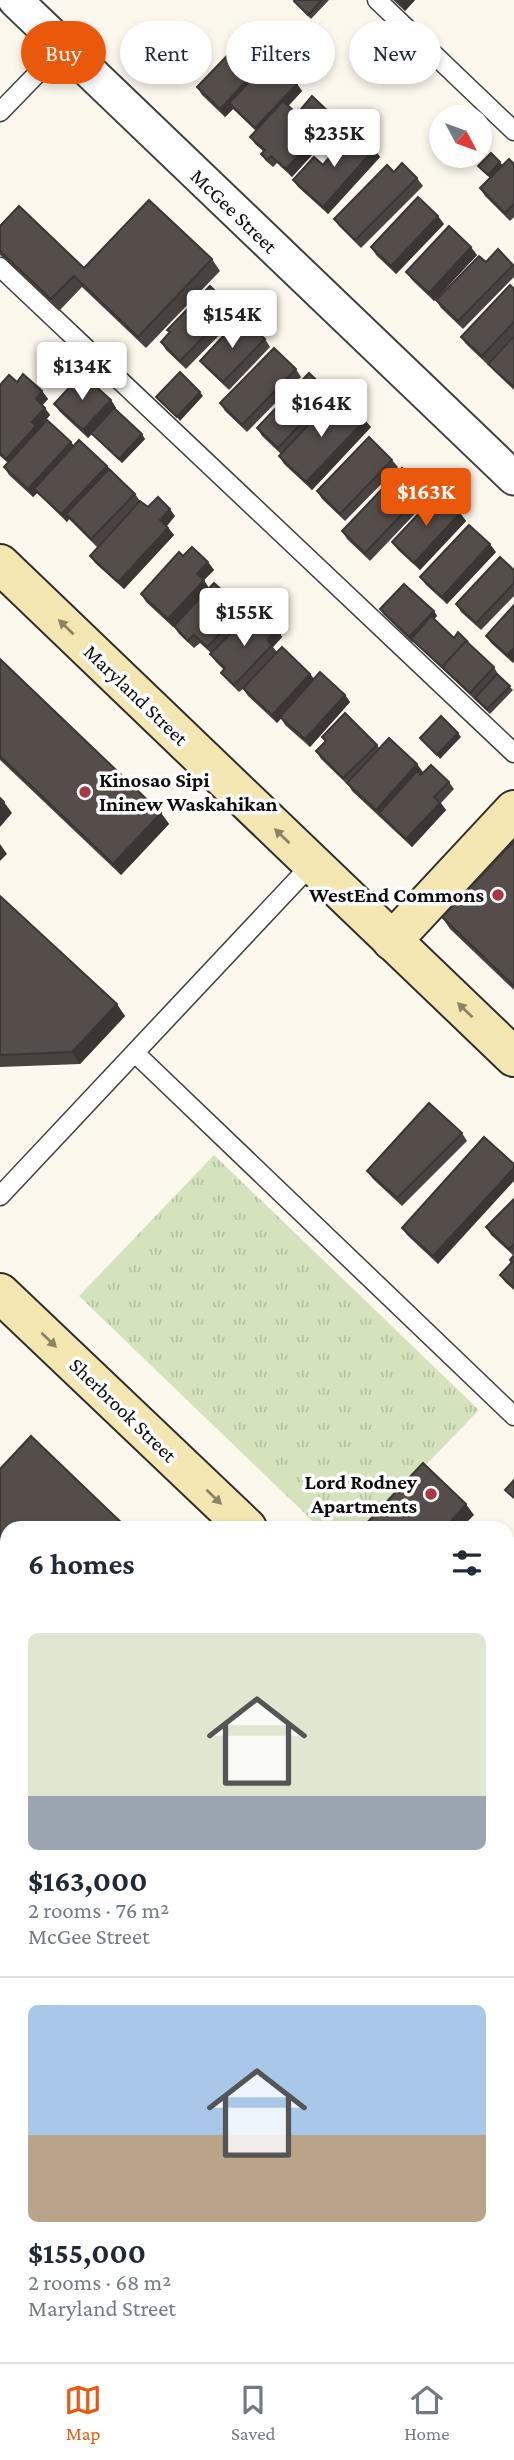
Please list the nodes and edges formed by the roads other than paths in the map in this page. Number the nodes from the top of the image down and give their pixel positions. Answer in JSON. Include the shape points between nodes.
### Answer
{"nodes":[{"id":1,"x":15,"y":0,"type":"edge"},
{"id":2,"x":377,"y":0,"type":"edge"},
{"id":3,"x":36,"y":21,"type":"edge"},
{"id":4,"x":27,"y":84,"type":"edge"},
{"id":5,"x":102,"y":84,"type":"edge"},
{"id":6,"x":0,"y":112,"type":"edge"},
{"id":7,"x":514,"y":131,"type":"edge"},
{"id":8,"x":2,"y":272,"type":"edge"},
{"id":9,"x":514,"y":478,"type":"edge"},
{"id":10,"x":0,"y":564,"type":"edge"},
{"id":11,"x":514,"y":754,"type":"edge"},
{"id":12,"x":514,"y":810,"type":"edge"},
{"id":13,"x":312,"y":864,"type":"junction"},
{"id":14,"x":392,"y":940,"type":"junction"},
{"id":15,"x":135,"y":1053,"type":"junction"},
{"id":16,"x":514,"y":1057,"type":"edge"},
{"id":17,"x":0,"y":1196,"type":"edge"},
{"id":18,"x":0,"y":1293,"type":"edge"},
{"id":19,"x":514,"y":1416,"type":"edge"},
{"id":20,"x":240,"y":1521,"type":"edge"}],
"edges":[{"from":1,"to":3,"type":"street","name":"McGee Street"},
{"from":2,"to":7,"type":"lane"},
{"from":4,"to":6,"type":"lane"},
{"from":5,"to":9,"type":"street","name":"McGee Street"},
{"from":8,"to":11,"type":"lane"},
{"from":13,"to":10,"type":"main road","name":"Maryland Street","one_way":true},
{"from":12,"to":14,"type":"main road"},
{"from":13,"to":14,"type":"main road","name":"Maryland Street"},
{"from":13,"to":15,"type":"lane"},
{"from":16,"to":14,"type":"main road","name":"Maryland Street","one_way":true},
{"from":15,"to":17,"type":"lane"},
{"from":15,"to":19,"type":"lane"},
{"from":18,"to":20,"type":"main road","name":"Sherbrook Street","one_way":true}]}
